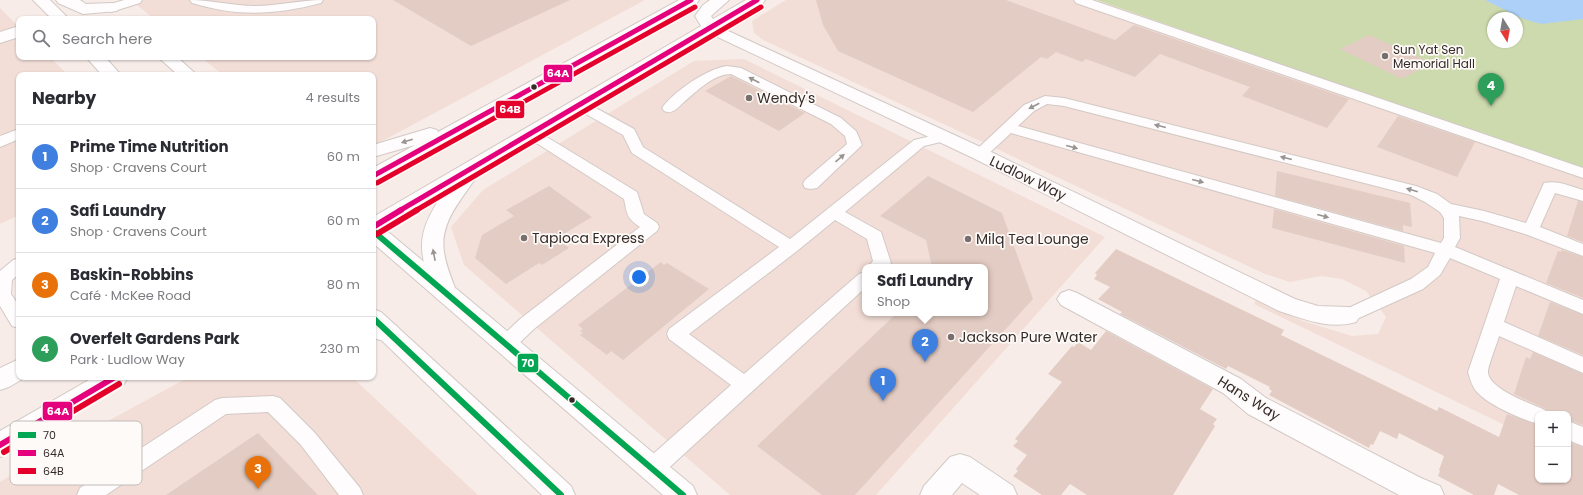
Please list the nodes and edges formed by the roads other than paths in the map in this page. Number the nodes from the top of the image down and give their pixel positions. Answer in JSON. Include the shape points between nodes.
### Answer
{"nodes":[{"id":1,"x":41,"y":0,"type":"edge"},
{"id":2,"x":64,"y":0,"type":"edge"},
{"id":3,"x":136,"y":0,"type":"edge"},
{"id":4,"x":196,"y":0,"type":"edge"},
{"id":5,"x":317,"y":0,"type":"edge"},
{"id":6,"x":691,"y":0,"type":"edge"},
{"id":7,"x":721,"y":0,"type":"edge"},
{"id":8,"x":757,"y":0,"type":"edge"},
{"id":9,"x":1080,"y":0,"type":"edge"},
{"id":10,"x":107,"y":4,"type":"edge"},
{"id":11,"x":55,"y":16,"type":"edge"},
{"id":12,"x":121,"y":16,"type":"edge"},
{"id":13,"x":711,"y":28,"type":"junction"},
{"id":14,"x":16,"y":32,"type":"edge"},
{"id":15,"x":0,"y":38,"type":"edge"},
{"id":16,"x":98,"y":60,"type":"edge"},
{"id":17,"x":170,"y":60,"type":"edge"},
{"id":18,"x":109,"y":72,"type":"edge"},
{"id":19,"x":184,"y":72,"type":"edge"},
{"id":20,"x":580,"y":105,"type":"junction"},
{"id":21,"x":669,"y":108,"type":"dead end"},
{"id":22,"x":471,"y":121,"type":"junction"},
{"id":23,"x":1008,"y":128,"type":"junction"},
{"id":24,"x":16,"y":134,"type":"edge"},
{"id":25,"x":532,"y":134,"type":"junction"},
{"id":26,"x":944,"y":137,"type":"junction"},
{"id":27,"x":0,"y":142,"type":"edge"},
{"id":28,"x":376,"y":150,"type":"edge"},
{"id":29,"x":980,"y":154,"type":"junction"},
{"id":30,"x":474,"y":167,"type":"junction"},
{"id":31,"x":1583,"y":173,"type":"edge"},
{"id":32,"x":376,"y":174,"type":"edge"},
{"id":33,"x":811,"y":184,"type":"dead end"},
{"id":34,"x":1583,"y":196,"type":"edge"},
{"id":35,"x":1446,"y":208,"type":"junction"},
{"id":36,"x":833,"y":212,"type":"junction"},
{"id":37,"x":376,"y":225,"type":"edge"},
{"id":38,"x":1532,"y":230,"type":"junction"},
{"id":39,"x":376,"y":234,"type":"edge"},
{"id":40,"x":791,"y":247,"type":"junction"},
{"id":41,"x":1446,"y":250,"type":"junction"},
{"id":42,"x":1583,"y":250,"type":"edge"},
{"id":43,"x":881,"y":264,"type":"edge"},
{"id":44,"x":16,"y":267,"type":"edge"},
{"id":45,"x":1510,"y":276,"type":"junction"},
{"id":46,"x":862,"y":281,"type":"edge"},
{"id":47,"x":445,"y":293,"type":"junction"},
{"id":48,"x":1069,"y":299,"type":"dead end"},
{"id":49,"x":1583,"y":307,"type":"edge"},
{"id":50,"x":16,"y":316,"type":"edge"},
{"id":51,"x":1348,"y":316,"type":"joint"},
{"id":52,"x":1494,"y":326,"type":"junction"},
{"id":53,"x":378,"y":327,"type":"edge"},
{"id":54,"x":505,"y":345,"type":"junction"},
{"id":55,"x":1583,"y":365,"type":"edge"},
{"id":56,"x":16,"y":371,"type":"edge"},
{"id":57,"x":0,"y":380,"type":"edge"},
{"id":58,"x":110,"y":380,"type":"edge"},
{"id":59,"x":745,"y":385,"type":"junction"},
{"id":60,"x":1535,"y":415,"type":"edge"},
{"id":61,"x":41,"y":421,"type":"edge"},
{"id":62,"x":1571,"y":431,"type":"edge"},
{"id":63,"x":1583,"y":437,"type":"edge"},
{"id":64,"x":10,"y":439,"type":"edge"},
{"id":65,"x":0,"y":445,"type":"edge"},
{"id":66,"x":142,"y":459,"type":"edge"},
{"id":67,"x":652,"y":469,"type":"junction"},
{"id":68,"x":103,"y":485,"type":"edge"},
{"id":69,"x":88,"y":495,"type":"edge"},
{"id":70,"x":352,"y":495,"type":"edge"},
{"id":71,"x":561,"y":495,"type":"edge"},
{"id":72,"x":683,"y":495,"type":"edge"},
{"id":73,"x":934,"y":495,"type":"edge"},
{"id":74,"x":1003,"y":495,"type":"edge"},
{"id":75,"x":1430,"y":495,"type":"edge"}],
"edges":[{"from":1,"to":11,"type":"main road"},
{"from":2,"to":10,"type":"main road","via":[[83,9]]},
{"from":3,"to":10,"type":"lane"},
{"from":4,"to":5,"type":"lane","via":[[233,10],[268,10]]},
{"from":6,"to":22,"type":"main road"},
{"from":7,"to":13,"type":"main road","via":[[703,16]]},
{"from":8,"to":13,"type":"main road"},
{"from":9,"to":31,"type":"lane"},
{"from":10,"to":12,"type":"main road"},
{"from":13,"to":20,"type":"main road"},
{"from":13,"to":26,"type":"main road","name":"Ludlow Way"},
{"from":14,"to":15,"type":"main road"},
{"from":16,"to":18,"type":"main road"},
{"from":17,"to":19,"type":"main road"},
{"from":20,"to":25,"type":"main road"},
{"from":20,"to":40,"type":"lane","via":[[630,132],[637,150]]},
{"from":33,"to":21,"type":"lane","one_way":true,"via":[[855,145],[849,131],[836,121],[736,71],[727,70],[716,72],[677,99]]},
{"from":22,"to":28,"type":"main road","one_way":true},
{"from":22,"to":32,"type":"main road"},
{"from":23,"to":29,"type":"lane"},
{"from":35,"to":23,"type":"lane","one_way":true,"via":[[1416,191],[1064,102],[1045,100],[1029,108]]},
{"from":23,"to":41,"type":"lane","one_way":true},
{"from":24,"to":27,"type":"lane"},
{"from":25,"to":30,"type":"main road"},
{"from":25,"to":54,"type":"lane","via":[[631,196],[636,217],[651,227],[527,324]]},
{"from":26,"to":29,"type":"main road","name":"Ludlow Way"},
{"from":26,"to":36,"type":"lane","via":[[919,143]]},
{"from":29,"to":51,"type":"main road","name":"Ludlow Way","via":[[1287,305],[1318,315]]},
{"from":30,"to":37,"type":"main road"},
{"from":47,"to":30,"type":"main road","one_way":true,"via":[[432,246],[434,228],[442,212]]},
{"from":34,"to":38,"type":"lane","via":[[1550,187]]},
{"from":35,"to":38,"type":"lane"},
{"from":35,"to":41,"type":"lane","via":[[1452,218],[1452,238]]},
{"from":36,"to":40,"type":"lane"},
{"from":36,"to":43,"type":"lane","via":[[875,236]]},
{"from":38,"to":42,"type":"lane"},
{"from":39,"to":47,"type":"main road"},
{"from":40,"to":59,"type":"lane","via":[[676,334]]},
{"from":41,"to":45,"type":"lane"},
{"from":41,"to":51,"type":"lane","via":[[1434,271],[1417,284]]},
{"from":44,"to":50,"type":"lane","via":[[3,278],[2,295]]},
{"from":45,"to":49,"type":"lane"},
{"from":45,"to":52,"type":"lane"},
{"from":46,"to":59,"type":"lane"},
{"from":47,"to":54,"type":"main road"},
{"from":48,"to":75,"type":"main road","name":"Hans Way","via":[[1232,386],[1257,406]]},
{"from":52,"to":55,"type":"lane"},
{"from":52,"to":60,"type":"lane","via":[[1478,372],[1483,386],[1499,398]]},
{"from":53,"to":71,"type":"main road"},
{"from":54,"to":67,"type":"main road"},
{"from":56,"to":57,"type":"main road"},
{"from":58,"to":61,"type":"main road"},
{"from":59,"to":67,"type":"lane"},
{"from":62,"to":63,"type":"lane"},
{"from":64,"to":65,"type":"main road"},
{"from":66,"to":70,"type":"lane","via":[[222,406],[273,404],[308,439]]},
{"from":67,"to":72,"type":"main road"},
{"from":68,"to":69,"type":"lane"},
{"from":73,"to":74,"type":"main road","via":[[960,466]]}]}
